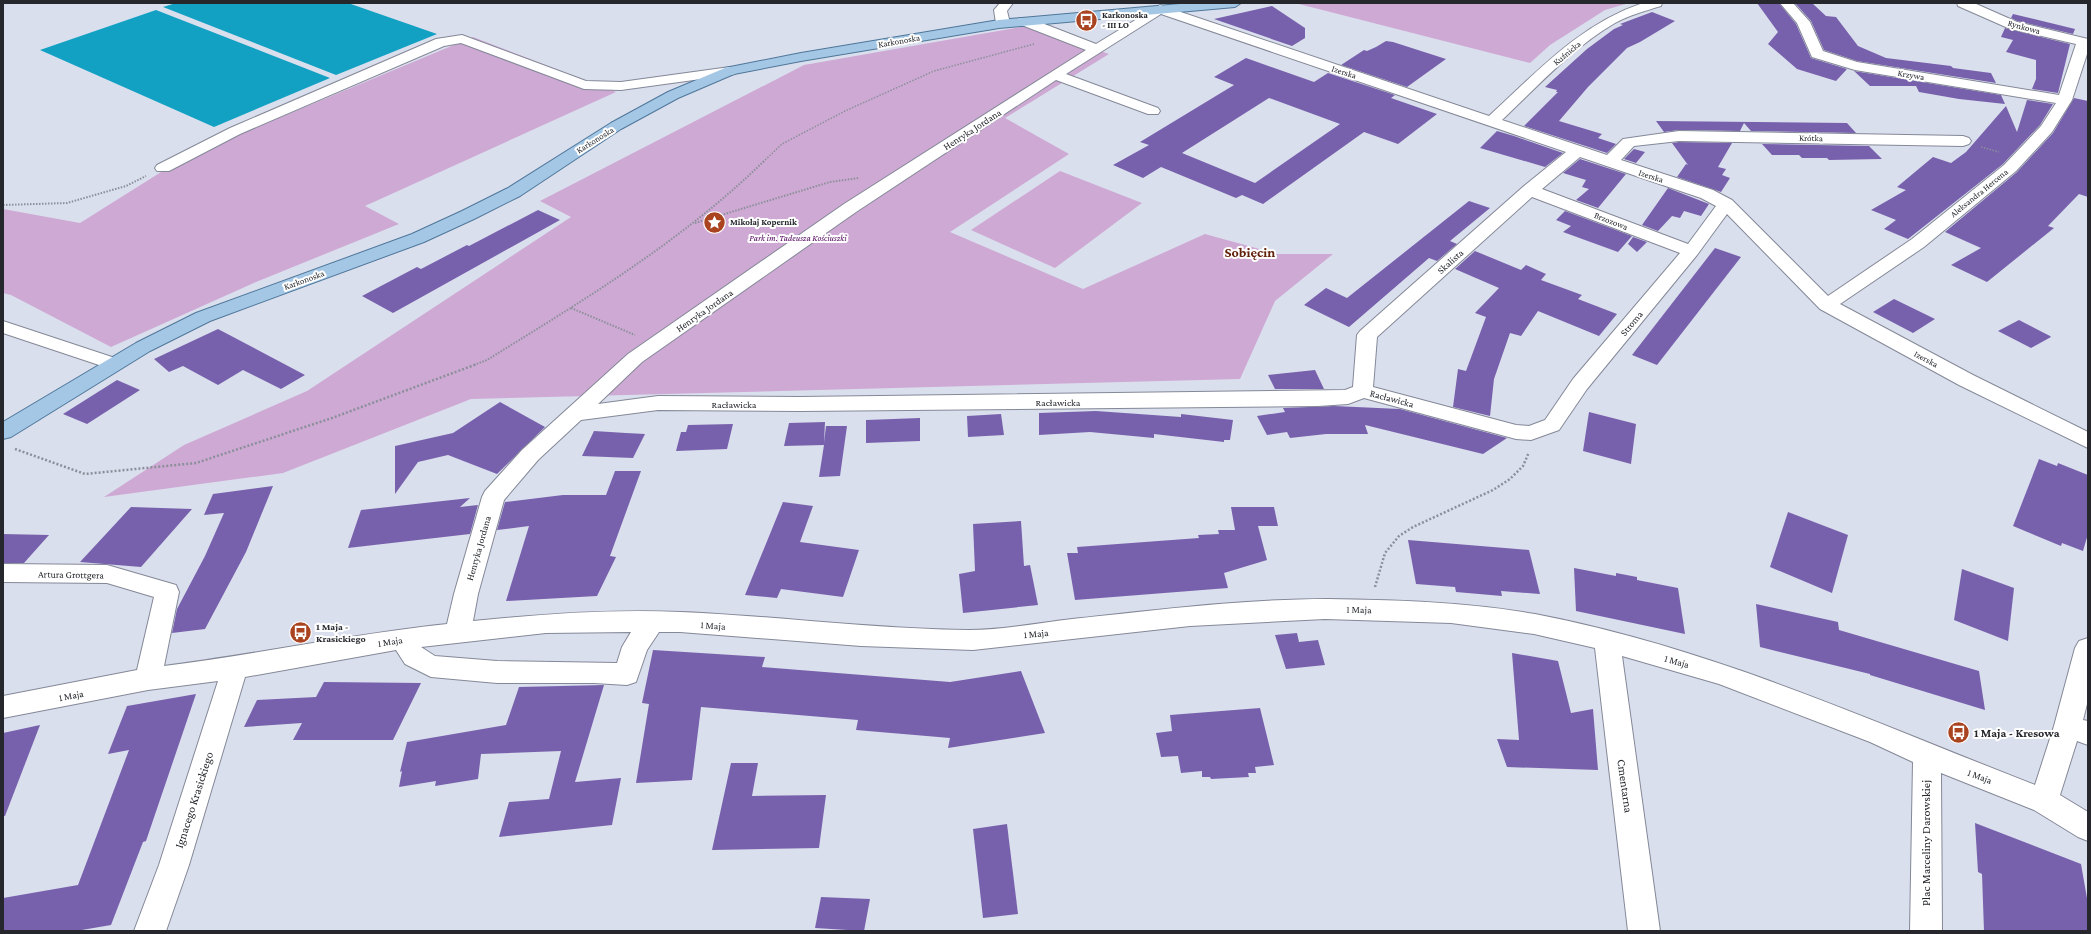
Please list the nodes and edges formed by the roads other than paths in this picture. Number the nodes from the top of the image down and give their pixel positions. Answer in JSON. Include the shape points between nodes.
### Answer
{"nodes":[{"id":1,"x":1007,"y":3,"type":"edge"},
{"id":2,"x":1235,"y":3,"type":"edge"},
{"id":3,"x":1656,"y":3,"type":"edge"},
{"id":4,"x":1786,"y":3,"type":"edge"},
{"id":5,"x":1963,"y":3,"type":"edge"},
{"id":6,"x":1160,"y":9,"type":"junction"},
{"id":7,"x":1024,"y":21,"type":"junction"},
{"id":8,"x":1003,"y":23,"type":"junction"},
{"id":9,"x":2086,"y":42,"type":"edge"},
{"id":10,"x":1097,"y":48,"type":"junction"},
{"id":11,"x":730,"y":72,"type":"junction"},
{"id":12,"x":1055,"y":75,"type":"junction"},
{"id":13,"x":2066,"y":100,"type":"junction"},
{"id":14,"x":1153,"y":112,"type":"dead end"},
{"id":15,"x":1491,"y":122,"type":"junction"},
{"id":16,"x":1964,"y":141,"type":"road end"},
{"id":17,"x":1578,"y":151,"type":"junction"},
{"id":18,"x":1610,"y":162,"type":"junction"},
{"id":19,"x":163,"y":168,"type":"road end"},
{"id":20,"x":1530,"y":190,"type":"junction"},
{"id":21,"x":1726,"y":204,"type":"junction"},
{"id":22,"x":1691,"y":251,"type":"junction"},
{"id":23,"x":1827,"y":306,"type":"junction"},
{"id":24,"x":3,"y":327,"type":"edge"},
{"id":25,"x":114,"y":364,"type":"junction"},
{"id":26,"x":1363,"y":391,"type":"junction"},
{"id":27,"x":578,"y":412,"type":"junction"},
{"id":28,"x":3,"y":432,"type":"edge"},
{"id":29,"x":1531,"y":433,"type":"joint"},
{"id":30,"x":2088,"y":441,"type":"edge"},
{"id":31,"x":3,"y":573,"type":"edge"},
{"id":32,"x":652,"y":622,"type":"junction"},
{"id":33,"x":458,"y":633,"type":"junction"},
{"id":34,"x":402,"y":639,"type":"junction"},
{"id":35,"x":1606,"y":641,"type":"junction"},
{"id":36,"x":2088,"y":648,"type":"edge"},
{"id":37,"x":235,"y":668,"type":"junction"},
{"id":38,"x":148,"y":679,"type":"junction"},
{"id":39,"x":3,"y":706,"type":"edge"},
{"id":40,"x":2078,"y":729,"type":"edge"},
{"id":41,"x":1927,"y":754,"type":"junction"},
{"id":42,"x":2044,"y":801,"type":"junction"},
{"id":43,"x":2088,"y":828,"type":"edge"},
{"id":44,"x":150,"y":931,"type":"edge"},
{"id":45,"x":1644,"y":931,"type":"edge"},
{"id":46,"x":1926,"y":931,"type":"edge"}],
"edges":[{"from":1,"to":8,"type":"street","via":[[1000,10]]},
{"from":2,"to":6,"type":"main road","name":"Karkonoska"},
{"from":3,"to":15,"type":"street","name":"Kuźnicka","via":[[1606,24],[1566,52]]},
{"from":4,"to":13,"type":"street","name":"Krzywa","via":[[1803,22],[1816,54],[1855,66]]},
{"from":5,"to":9,"type":"street","name":"Rynkowa","via":[[2013,25]]},
{"from":6,"to":7,"type":"main road","name":"Karkonoska"},
{"from":6,"to":10,"type":"street","name":"Henryka Jordana"},
{"from":6,"to":15,"type":"street","name":"Izerska"},
{"from":7,"to":8,"type":"main road","name":"Karkonoska"},
{"from":7,"to":10,"type":"street"},
{"from":8,"to":11,"type":"main road","name":"Karkonoska","via":[[801,57]]},
{"from":9,"to":13,"type":"street","name":"Aleksandra Hercena"},
{"from":10,"to":12,"type":"street","name":"Henryka Jordana"},
{"from":11,"to":19,"type":"street","via":[[621,86],[584,85],[462,39],[441,42],[235,131]]},
{"from":11,"to":25,"type":"main road","name":"Karkonoska","via":[[673,95],[616,126],[514,192],[468,215],[418,238],[203,317]]},
{"from":12,"to":14,"type":"street"},
{"from":12,"to":27,"type":"street","name":"Henryka Jordana","via":[[850,208],[635,358]]},
{"from":13,"to":23,"type":"street","name":"Aleksandra Hercena","via":[[2047,129],[2010,168],[1918,243]]},
{"from":15,"to":17,"type":"street","name":"Izerska"},
{"from":16,"to":18,"type":"street","name":"Krótka","via":[[1679,136],[1628,142]]},
{"from":17,"to":18,"type":"street","name":"Izerska"},
{"from":17,"to":20,"type":"street","name":"Skalista"},
{"from":18,"to":21,"type":"street","name":"Izerska","via":[[1707,194]]},
{"from":20,"to":22,"type":"street","name":"Brzozowa"},
{"from":20,"to":26,"type":"street","name":"Skalista","via":[[1367,335]]},
{"from":21,"to":22,"type":"street","name":"Stroma"},
{"from":21,"to":23,"type":"street","name":"Izerska"},
{"from":22,"to":29,"type":"street","name":"Stroma","via":[[1580,384],[1552,425]]},
{"from":23,"to":30,"type":"street","name":"Izerska"},
{"from":24,"to":25,"type":"street"},
{"from":25,"to":28,"type":"main road","name":"Karkonoska"},
{"from":26,"to":27,"type":"street","name":"Racławicka","via":[[1348,397],[1318,399],[658,403]]},
{"from":26,"to":29,"type":"street","name":"Racławicka","via":[[1516,432]]},
{"from":27,"to":33,"type":"street","name":"Henryka Jordana","via":[[530,455],[493,497]]},
{"from":31,"to":38,"type":"street","name":"Artura Grottgera","via":[[107,574],[167,592]]},
{"from":32,"to":33,"type":"street","name":"1 Maja","via":[[546,623]]},
{"from":32,"to":34,"type":"street","via":[[635,648],[627,674],[497,672],[431,666],[414,657]]},
{"from":32,"to":35,"type":"street","name":"1 Maja","via":[[861,636],[973,640],[1190,616],[1379,609],[1492,618],[1534,624]]},
{"from":33,"to":34,"type":"street","name":"1 Maja"},
{"from":34,"to":37,"type":"street","name":"1 Maja"},
{"from":35,"to":41,"type":"street","name":"1 Maja","via":[[1723,675]]},
{"from":35,"to":45,"type":"street","name":"Cmentarna"},
{"from":36,"to":40,"type":"street"},
{"from":37,"to":38,"type":"street","name":"1 Maja"},
{"from":37,"to":44,"type":"street","name":"Ignacego Krasickiego"},
{"from":38,"to":39,"type":"street","name":"1 Maja"},
{"from":40,"to":42,"type":"street"},
{"from":41,"to":42,"type":"street","name":"1 Maja"},
{"from":41,"to":46,"type":"street","name":"Plac Marceliny Darowskiej"},
{"from":42,"to":43,"type":"street"}]}
